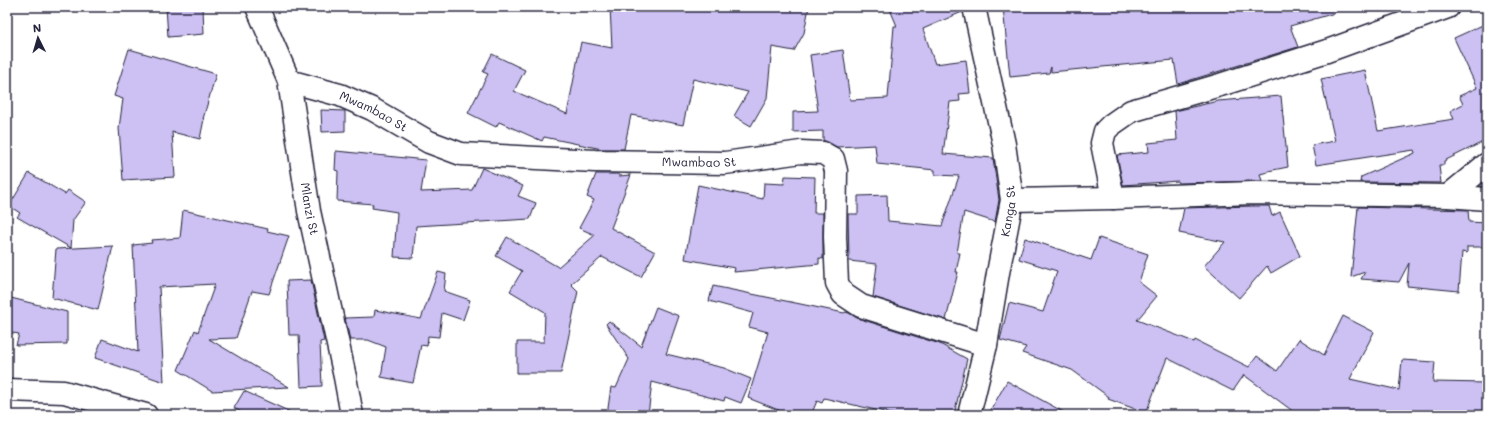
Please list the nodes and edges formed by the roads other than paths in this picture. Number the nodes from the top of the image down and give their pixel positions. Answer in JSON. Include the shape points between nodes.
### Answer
{"nodes":[{"id":1,"x":257,"y":7,"type":"edge"},
{"id":2,"x":974,"y":7,"type":"edge"},
{"id":3,"x":1448,"y":7,"type":"edge"},
{"id":4,"x":288,"y":81,"type":"junction"},
{"id":5,"x":1487,"y":164,"type":"edge"},
{"id":6,"x":1448,"y":196,"type":"junction"},
{"id":7,"x":1112,"y":198,"type":"junction"},
{"id":8,"x":1487,"y":199,"type":"edge"},
{"id":9,"x":1012,"y":200,"type":"junction"},
{"id":10,"x":986,"y":345,"type":"junction"},
{"id":11,"x":7,"y":390,"type":"edge"},
{"id":12,"x":146,"y":415,"type":"edge"},
{"id":13,"x":352,"y":415,"type":"edge"},
{"id":14,"x":969,"y":415,"type":"edge"}],
"edges":[{"from":1,"to":4,"type":"street","name":"Mlanzi St"},
{"from":2,"to":9,"type":"street","name":"Kanga St","via":[[1004,144]]},
{"from":3,"to":7,"type":"street","via":[[1312,56],[1131,111],[1105,131],[1102,143]]},
{"from":4,"to":10,"type":"street","name":"Mwambao St","via":[[340,95],[372,109],[429,142],[462,154],[725,164],[801,152],[823,153],[833,159],[836,171],[836,283],[843,294],[861,306]]},
{"from":4,"to":13,"type":"street","name":"Mlanzi St","via":[[309,211]]},
{"from":5,"to":6,"type":"street"},
{"from":6,"to":7,"type":"street","via":[[1253,193]]},
{"from":6,"to":8,"type":"street"},
{"from":7,"to":9,"type":"street"},
{"from":9,"to":10,"type":"street","name":"Kanga St"},
{"from":10,"to":14,"type":"street","name":"Kanga St"},
{"from":11,"to":12,"type":"street","via":[[64,392]]}]}
